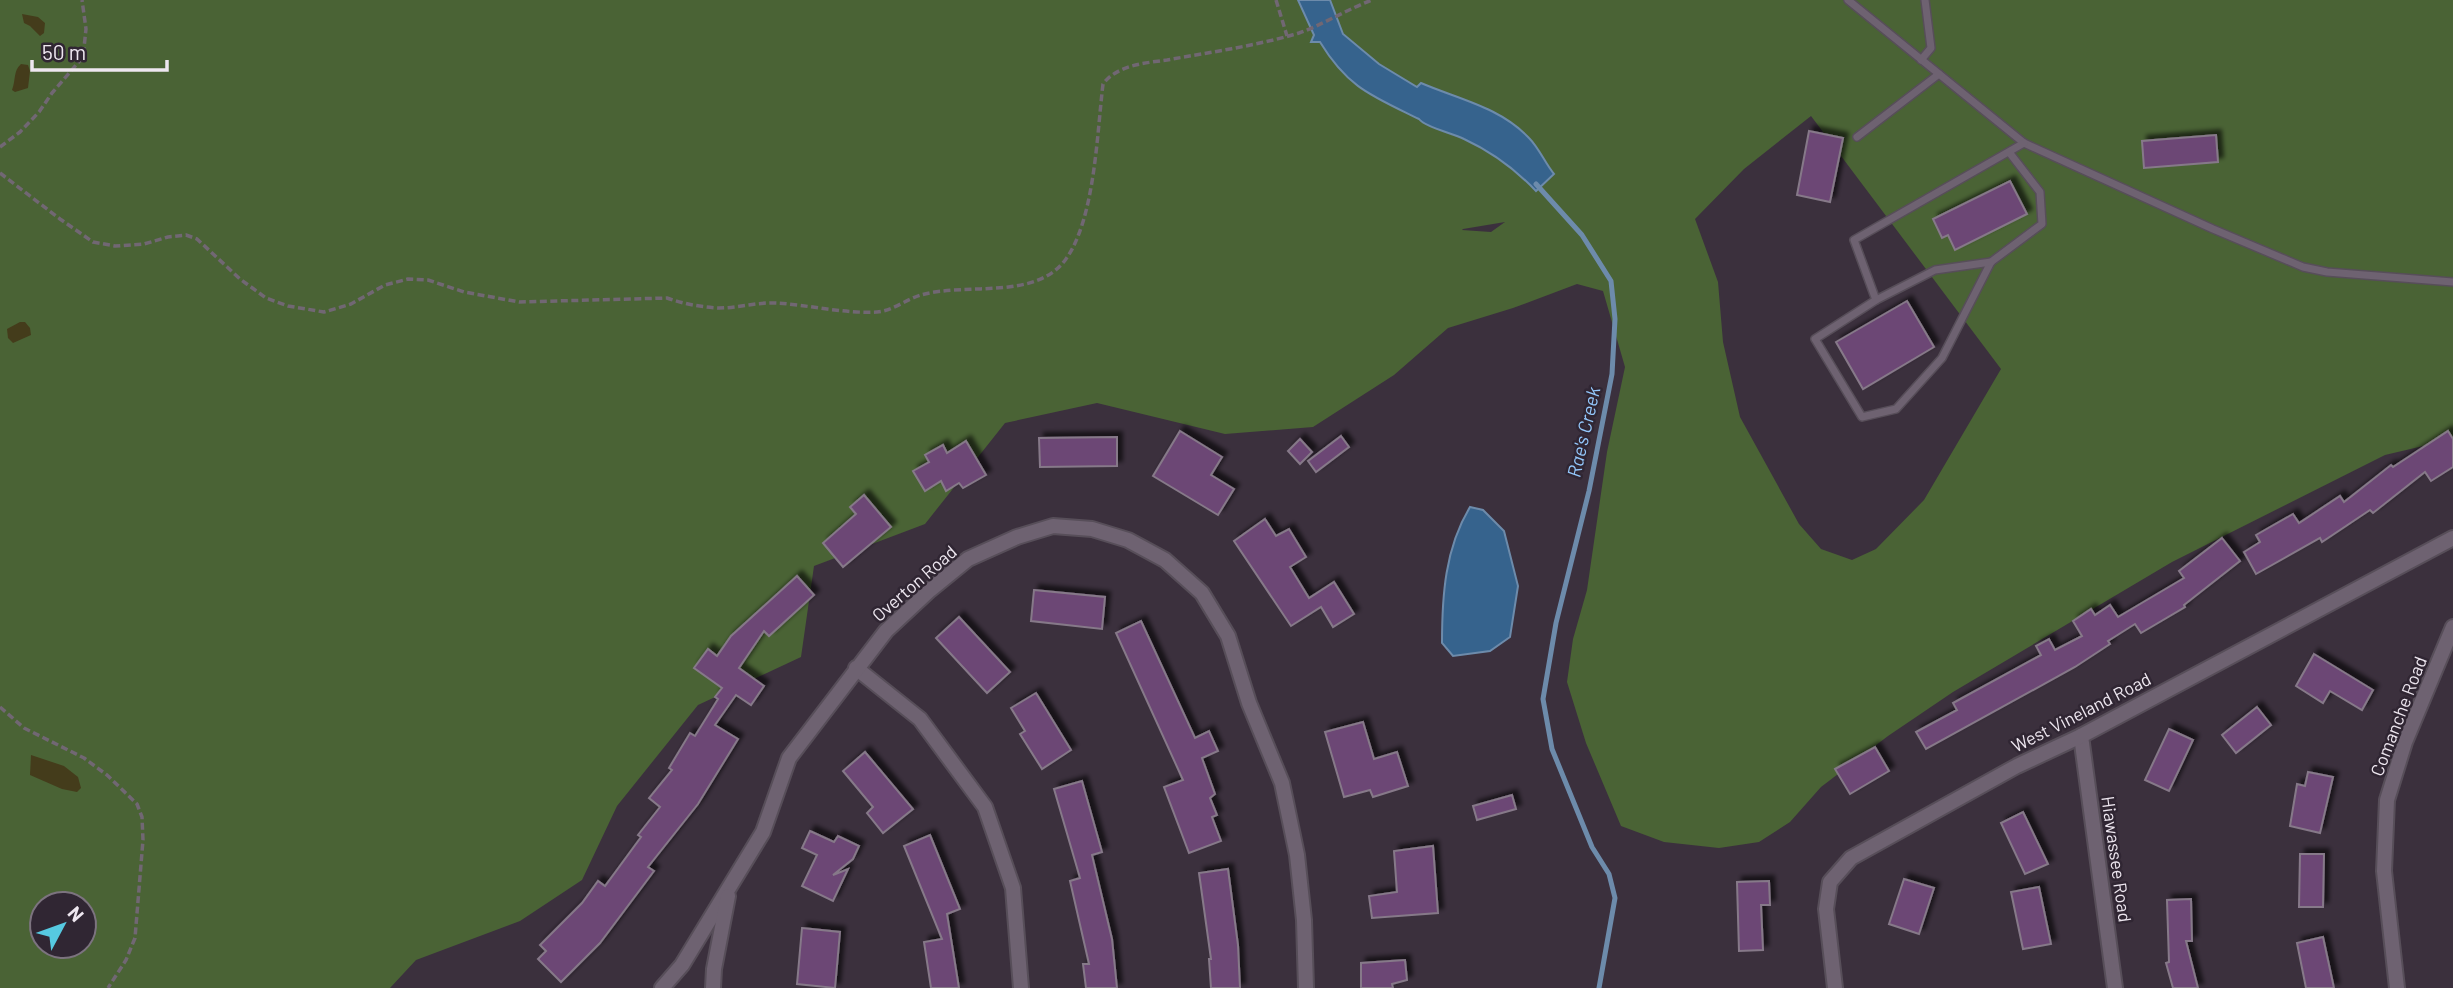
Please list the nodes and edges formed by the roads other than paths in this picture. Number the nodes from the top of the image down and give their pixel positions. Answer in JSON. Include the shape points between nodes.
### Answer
{"nodes":[{"id":1,"x":1847,"y":0,"type":"edge"},
{"id":2,"x":1925,"y":0,"type":"edge"},
{"id":3,"x":1921,"y":60,"type":"junction"},
{"id":4,"x":1939,"y":74,"type":"junction"},
{"id":5,"x":1857,"y":137,"type":"dead end"},
{"id":6,"x":2024,"y":143,"type":"junction"},
{"id":7,"x":2009,"y":152,"type":"junction"},
{"id":8,"x":1991,"y":262,"type":"junction"},
{"id":9,"x":2453,"y":282,"type":"edge"},
{"id":10,"x":1876,"y":300,"type":"junction"},
{"id":11,"x":2453,"y":538,"type":"edge"},
{"id":12,"x":2453,"y":627,"type":"edge"},
{"id":13,"x":856,"y":668,"type":"junction"},
{"id":14,"x":2081,"y":736,"type":"junction"},
{"id":15,"x":730,"y":886,"type":"junction"},
{"id":16,"x":662,"y":988,"type":"edge"},
{"id":17,"x":713,"y":988,"type":"edge"},
{"id":18,"x":1021,"y":988,"type":"edge"},
{"id":19,"x":1306,"y":988,"type":"edge"},
{"id":20,"x":1835,"y":988,"type":"edge"},
{"id":21,"x":2115,"y":988,"type":"edge"},
{"id":22,"x":2397,"y":988,"type":"edge"}],
"edges":[{"from":1,"to":3,"type":"lane"},
{"from":2,"to":3,"type":"lane","via":[[1931,48]]},
{"from":3,"to":4,"type":"lane"},
{"from":4,"to":5,"type":"lane"},
{"from":4,"to":6,"type":"lane"},
{"from":6,"to":7,"type":"lane"},
{"from":6,"to":9,"type":"lane","via":[[2304,267]]},
{"from":7,"to":8,"type":"lane","via":[[2040,192],[2042,224]]},
{"from":7,"to":10,"type":"lane","via":[[1854,240]]},
{"from":8,"to":10,"type":"lane","via":[[1935,270]]},
{"from":8,"to":10,"type":"lane","via":[[1941,358],[1896,409],[1861,417],[1815,338]]},
{"from":11,"to":14,"type":"street","name":"West Vineland Road"},
{"from":12,"to":22,"type":"street","name":"Comanche Road","via":[[2405,742],[2387,800],[2384,872]]},
{"from":13,"to":15,"type":"street","name":"Overton Road","via":[[789,758],[762,832]]},
{"from":13,"to":18,"type":"street","via":[[920,719],[985,807],[1013,888]]},
{"from":13,"to":19,"type":"street","name":"Overton Road","via":[[886,631],[968,559],[1017,537],[1053,526],[1092,529],[1128,540],[1165,560],[1202,593],[1228,636],[1282,783],[1297,855]]},
{"from":14,"to":20,"type":"street","name":"West Vineland Road","via":[[1851,858],[1830,882],[1826,909]]},
{"from":14,"to":21,"type":"street","name":"Hiawassee Road"},
{"from":15,"to":16,"type":"street","name":"Overton Road","via":[[682,965]]},
{"from":15,"to":17,"type":"street"}]}
